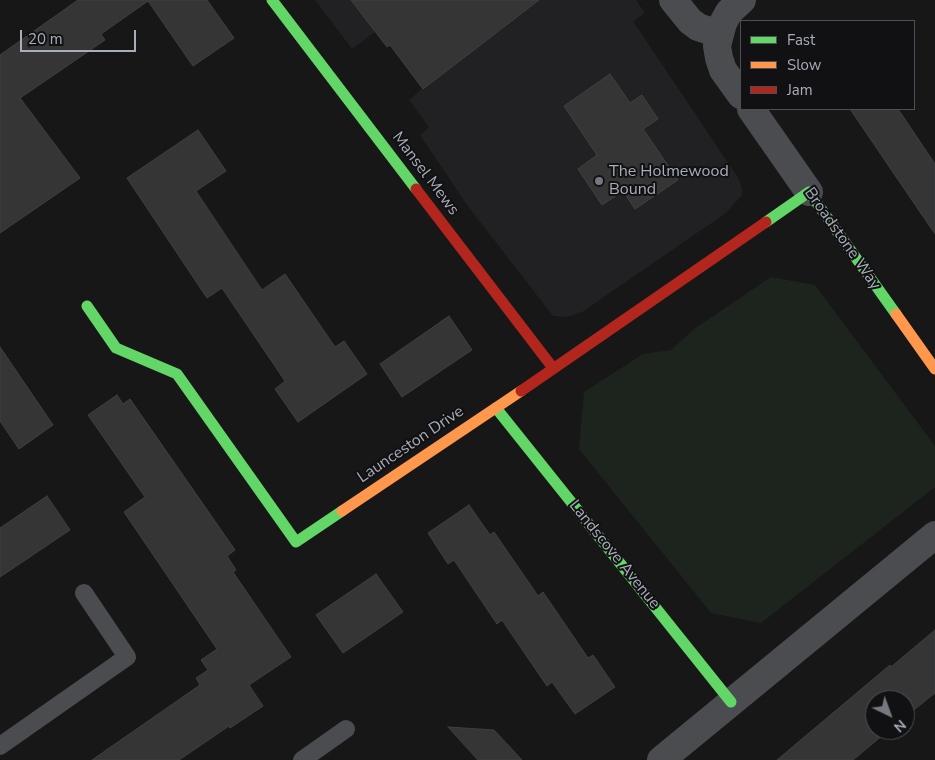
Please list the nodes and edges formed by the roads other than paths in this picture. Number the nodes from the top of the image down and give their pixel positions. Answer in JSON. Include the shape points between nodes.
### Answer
{"nodes":[{"id":1,"x":272,"y":0,"type":"edge"},
{"id":2,"x":673,"y":0,"type":"edge"},
{"id":3,"x":742,"y":0,"type":"edge"},
{"id":4,"x":719,"y":34,"type":"junction"},
{"id":5,"x":740,"y":94,"type":"edge"},
{"id":6,"x":752,"y":110,"type":"edge"},
{"id":7,"x":809,"y":192,"type":"junction"},
{"id":8,"x":87,"y":306,"type":"dead end"},
{"id":9,"x":553,"y":368,"type":"junction"},
{"id":10,"x":935,"y":369,"type":"edge"},
{"id":11,"x":496,"y":408,"type":"junction"},
{"id":12,"x":935,"y":535,"type":"edge"},
{"id":13,"x":84,"y":593,"type":"dead end"},
{"id":14,"x":731,"y":702,"type":"junction"},
{"id":15,"x":346,"y":729,"type":"dead end"},
{"id":16,"x":0,"y":746,"type":"edge"},
{"id":17,"x":302,"y":760,"type":"edge"},
{"id":18,"x":661,"y":760,"type":"edge"}],
"edges":[{"from":1,"to":9,"type":"street","name":"Mansel Mews"},
{"from":2,"to":4,"type":"street","via":[[694,24]]},
{"from":3,"to":4,"type":"street","via":[[729,12]]},
{"from":4,"to":5,"type":"street","via":[[717,46],[723,70]]},
{"from":6,"to":7,"type":"street","name":"Broadstone Way"},
{"from":7,"to":9,"type":"street","name":"Launceston Drive"},
{"from":7,"to":10,"type":"street","name":"Broadstone Way"},
{"from":8,"to":11,"type":"street","name":"Launceston Drive","via":[[116,348],[177,374],[296,542]]},
{"from":9,"to":11,"type":"street","name":"Launceston Drive"},
{"from":11,"to":14,"type":"street","name":"Landscove Avenue"},
{"from":12,"to":14,"type":"street"},
{"from":13,"to":16,"type":"lane","via":[[127,658]]},
{"from":14,"to":18,"type":"street"},
{"from":15,"to":17,"type":"lane"}]}
